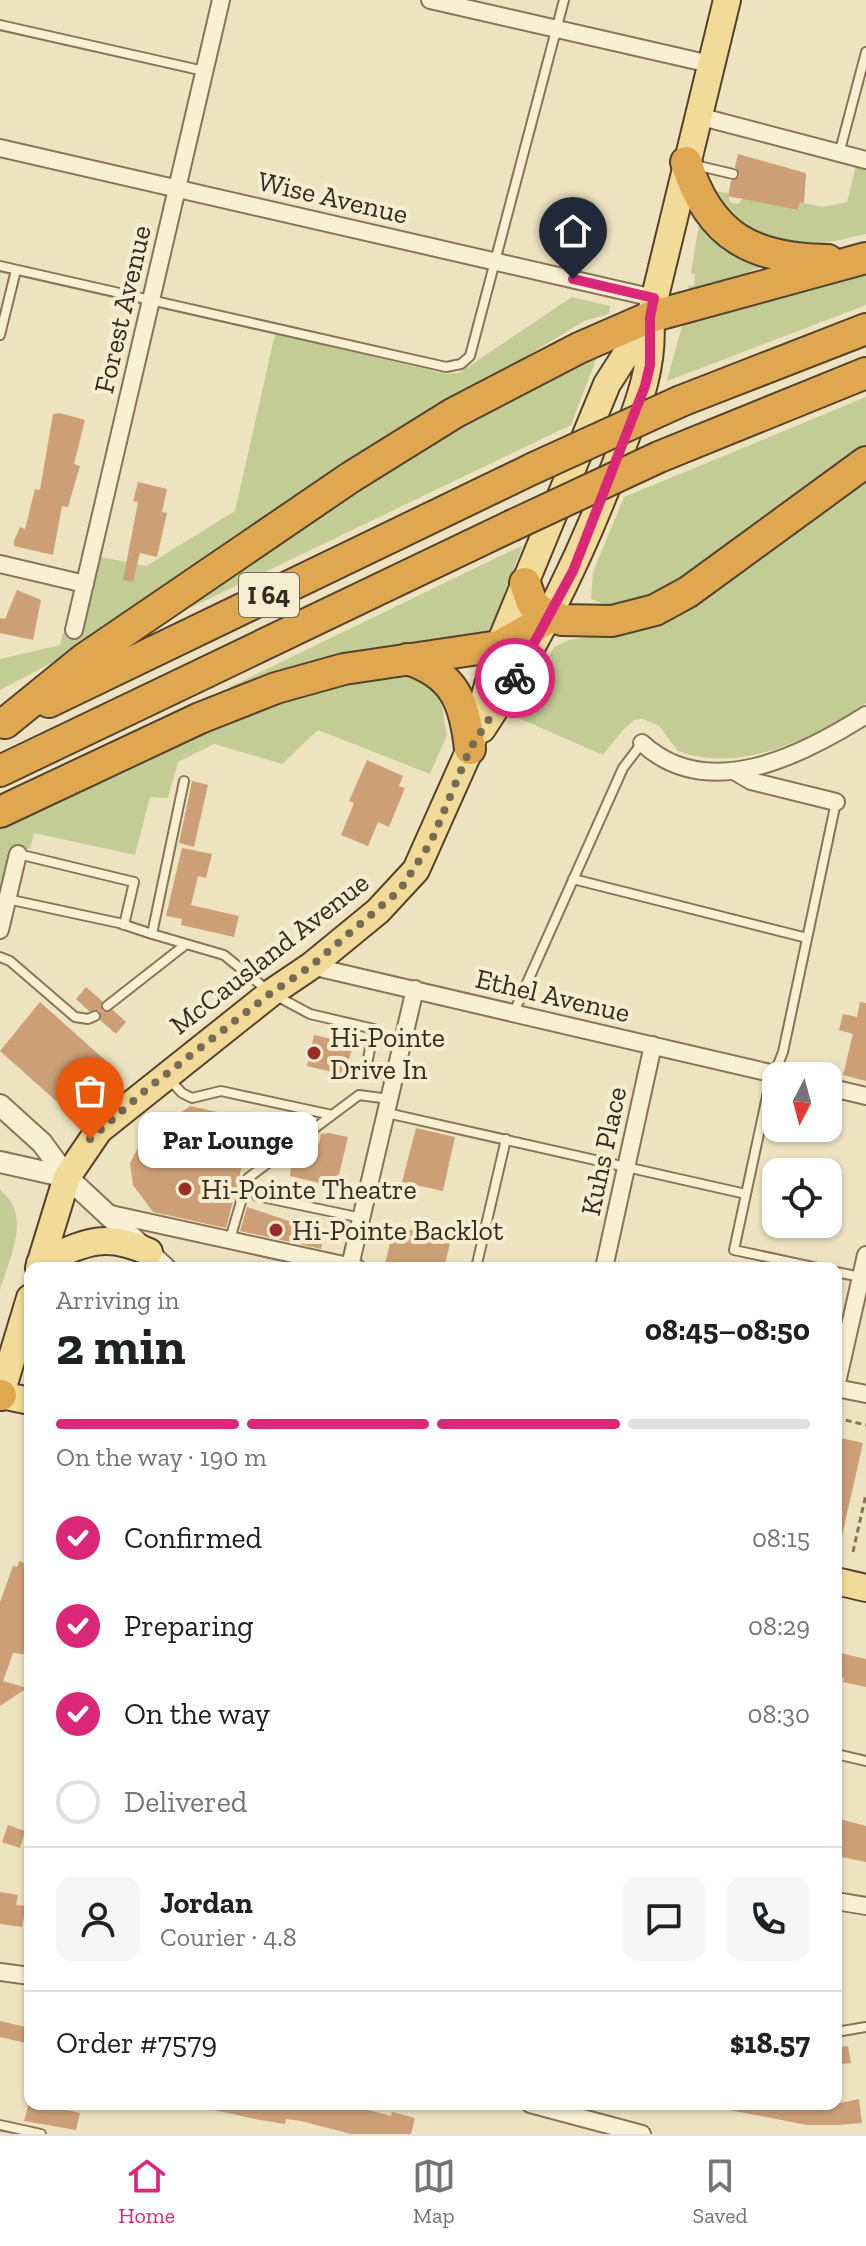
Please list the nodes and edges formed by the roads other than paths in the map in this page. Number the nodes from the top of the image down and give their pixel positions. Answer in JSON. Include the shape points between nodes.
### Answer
{"nodes":[{"id":1,"x":221,"y":0,"type":"edge"},
{"id":2,"x":430,"y":0,"type":"edge"},
{"id":3,"x":564,"y":0,"type":"edge"},
{"id":4,"x":727,"y":0,"type":"edge"},
{"id":5,"x":0,"y":25,"type":"edge"},
{"id":6,"x":556,"y":29,"type":"junction"},
{"id":7,"x":866,"y":52,"type":"edge"},
{"id":8,"x":710,"y":64,"type":"junction"},
{"id":9,"x":204,"y":71,"type":"junction"},
{"id":10,"x":698,"y":116,"type":"junction"},
{"id":11,"x":0,"y":148,"type":"edge"},
{"id":12,"x":839,"y":154,"type":"junction"},
{"id":13,"x":866,"y":160,"type":"edge"},
{"id":14,"x":686,"y":162,"type":"junction"},
{"id":15,"x":733,"y":174,"type":"dead end"},
{"id":16,"x":177,"y":188,"type":"junction"},
{"id":17,"x":862,"y":259,"type":"edge"},
{"id":18,"x":497,"y":261,"type":"junction"},
{"id":19,"x":0,"y":266,"type":"edge"},
{"id":20,"x":16,"y":270,"type":"junction"},
{"id":21,"x":151,"y":301,"type":"junction"},
{"id":22,"x":652,"y":307,"type":"junction"},
{"id":23,"x":866,"y":329,"type":"edge"},
{"id":24,"x":0,"y":335,"type":"edge"},
{"id":25,"x":866,"y":373,"type":"edge"},
{"id":26,"x":866,"y":462,"type":"edge"},
{"id":27,"x":0,"y":564,"type":"edge"},
{"id":28,"x":525,"y":583,"type":"junction"},
{"id":29,"x":85,"y":584,"type":"junction"},
{"id":30,"x":550,"y":617,"type":"junction"},
{"id":31,"x":74,"y":630,"type":"dead end"},
{"id":32,"x":499,"y":646,"type":"junction"},
{"id":33,"x":405,"y":659,"type":"junction"},
{"id":34,"x":866,"y":715,"type":"edge"},
{"id":35,"x":2,"y":724,"type":"edge"},
{"id":36,"x":642,"y":743,"type":"joint"},
{"id":37,"x":470,"y":749,"type":"junction"},
{"id":38,"x":0,"y":771,"type":"edge"},
{"id":39,"x":734,"y":771,"type":"junction"},
{"id":40,"x":184,"y":781,"type":"dead end"},
{"id":41,"x":836,"y":802,"type":"joint"},
{"id":42,"x":0,"y":812,"type":"edge"},
{"id":43,"x":18,"y":854,"type":"joint"},
{"id":44,"x":573,"y":879,"type":"junction"},
{"id":45,"x":7,"y":899,"type":"junction"},
{"id":46,"x":124,"y":925,"type":"junction"},
{"id":47,"x":0,"y":930,"type":"edge"},
{"id":48,"x":152,"y":934,"type":"junction"},
{"id":49,"x":807,"y":938,"type":"junction"},
{"id":50,"x":185,"y":945,"type":"junction"},
{"id":51,"x":0,"y":957,"type":"edge"},
{"id":52,"x":311,"y":966,"type":"junction"},
{"id":53,"x":415,"y":989,"type":"junction"},
{"id":54,"x":271,"y":993,"type":"junction"},
{"id":55,"x":107,"y":1006,"type":"dead end"},
{"id":56,"x":514,"y":1012,"type":"junction"},
{"id":57,"x":95,"y":1016,"type":"dead end"},
{"id":58,"x":653,"y":1045,"type":"junction"},
{"id":59,"x":781,"y":1062,"type":"edge"},
{"id":60,"x":762,"y":1071,"type":"edge"},
{"id":61,"x":165,"y":1075,"type":"junction"},
{"id":62,"x":395,"y":1077,"type":"junction"},
{"id":63,"x":842,"y":1090,"type":"edge"},
{"id":64,"x":866,"y":1096,"type":"edge"},
{"id":65,"x":0,"y":1105,"type":"edge"},
{"id":66,"x":388,"y":1106,"type":"junction"},
{"id":67,"x":332,"y":1115,"type":"junction"},
{"id":68,"x":762,"y":1134,"type":"edge"},
{"id":69,"x":506,"y":1139,"type":"junction"},
{"id":70,"x":0,"y":1162,"type":"edge"},
{"id":71,"x":627,"y":1166,"type":"junction"},
{"id":72,"x":67,"y":1177,"type":"junction"},
{"id":73,"x":746,"y":1194,"type":"junction"},
{"id":74,"x":257,"y":1196,"type":"dead end"},
{"id":75,"x":106,"y":1213,"type":"junction"},
{"id":76,"x":362,"y":1218,"type":"junction"},
{"id":77,"x":230,"y":1239,"type":"junction"},
{"id":78,"x":866,"y":1255,"type":"edge"},
{"id":79,"x":157,"y":1260,"type":"edge"},
{"id":80,"x":41,"y":1262,"type":"edge"},
{"id":81,"x":49,"y":1262,"type":"edge"},
{"id":82,"x":332,"y":1262,"type":"edge"},
{"id":83,"x":355,"y":1262,"type":"edge"},
{"id":84,"x":477,"y":1262,"type":"edge"},
{"id":85,"x":605,"y":1262,"type":"edge"},
{"id":86,"x":790,"y":1262,"type":"edge"},
{"id":87,"x":842,"y":1273,"type":"edge"},
{"id":88,"x":864,"y":1278,"type":"edge"},
{"id":89,"x":24,"y":1318,"type":"edge"},
{"id":90,"x":842,"y":1364,"type":"edge"},
{"id":91,"x":842,"y":1388,"type":"edge"},
{"id":92,"x":866,"y":1394,"type":"edge"},
{"id":93,"x":0,"y":1396,"type":"edge"},
{"id":94,"x":24,"y":1400,"type":"edge"},
{"id":95,"x":842,"y":1582,"type":"edge"},
{"id":96,"x":866,"y":1588,"type":"edge"},
{"id":97,"x":842,"y":1755,"type":"edge"},
{"id":98,"x":866,"y":1761,"type":"edge"},
{"id":99,"x":842,"y":1902,"type":"edge"},
{"id":100,"x":866,"y":1906,"type":"edge"},
{"id":101,"x":0,"y":1972,"type":"edge"},
{"id":102,"x":24,"y":1975,"type":"edge"},
{"id":103,"x":866,"y":2027,"type":"edge"},
{"id":104,"x":842,"y":2031,"type":"edge"},
{"id":105,"x":552,"y":2110,"type":"edge"},
{"id":106,"x":0,"y":2125,"type":"edge"},
{"id":107,"x":41,"y":2134,"type":"edge"},
{"id":108,"x":642,"y":2134,"type":"edge"}],
"edges":[{"from":1,"to":9,"type":"street","name":"Forest Avenue"},
{"from":2,"to":6,"type":"street"},
{"from":3,"to":6,"type":"lane"},
{"from":4,"to":8,"type":"main road","name":"McCausland Avenue"},
{"from":5,"to":9,"type":"lane"},
{"from":6,"to":8,"type":"street"},
{"from":6,"to":18,"type":"lane"},
{"from":7,"to":12,"type":"lane"},
{"from":8,"to":10,"type":"main road","name":"McCausland Avenue"},
{"from":9,"to":16,"type":"street","name":"Forest Avenue"},
{"from":10,"to":12,"type":"street"},
{"from":10,"to":14,"type":"main road","name":"McCausland Avenue"},
{"from":11,"to":16,"type":"street","name":"Wise Avenue"},
{"from":12,"to":13,"type":"street"},
{"from":14,"to":15,"type":"lane"},
{"from":14,"to":17,"type":"highway","via":[[709,212],[743,243],[786,258]]},
{"from":14,"to":22,"type":"main road","name":"McCausland Avenue"},
{"from":16,"to":18,"type":"street","name":"Wise Avenue"},
{"from":16,"to":21,"type":"street","name":"Forest Avenue"},
{"from":17,"to":22,"type":"highway"},
{"from":18,"to":21,"type":"lane","via":[[470,356],[446,367]]},
{"from":18,"to":22,"type":"street","name":"Wise Avenue"},
{"from":19,"to":20,"type":"lane"},
{"from":20,"to":21,"type":"lane"},
{"from":20,"to":24,"type":"lane"},
{"from":21,"to":29,"type":"street","name":"Forest Avenue"},
{"from":22,"to":28,"type":"main road","name":"McCausland Avenue","via":[[607,384]]},
{"from":22,"to":30,"type":"main road","name":"McCausland Avenue","via":[[645,386],[593,526]]},
{"from":22,"to":35,"type":"highway","via":[[406,441],[84,659]]},
{"from":23,"to":35,"type":"highway","number":"I 64","bridge":true,"via":[[681,401],[534,468]]},
{"from":25,"to":38,"type":"highway","number":"I 64","bridge":true,"via":[[659,457]]},
{"from":26,"to":30,"type":"highway","via":[[688,592],[655,610],[612,621]]},
{"from":27,"to":29,"type":"street"},
{"from":28,"to":30,"type":"highway","via":[[532,603]]},
{"from":28,"to":32,"type":"main road","name":"McCausland Avenue"},
{"from":29,"to":31,"type":"street","name":"Forest Avenue"},
{"from":30,"to":32,"type":"highway"},
{"from":30,"to":37,"type":"main road","name":"McCausland Avenue"},
{"from":32,"to":33,"type":"highway"},
{"from":32,"to":37,"type":"main road","name":"McCausland Avenue"},
{"from":33,"to":37,"type":"highway","via":[[432,669],[453,685],[463,706]]},
{"from":33,"to":42,"type":"highway","via":[[344,669],[236,703]]},
{"from":34,"to":39,"type":"street","via":[[794,756]]},
{"from":36,"to":39,"type":"street","via":[[662,759]]},
{"from":36,"to":44,"type":"lane","via":[[623,768]]},
{"from":37,"to":52,"type":"main road","name":"McCausland Avenue","via":[[416,870],[378,911]]},
{"from":39,"to":41,"type":"street","via":[[751,781]]},
{"from":40,"to":48,"type":"lane"},
{"from":41,"to":49,"type":"lane"},
{"from":43,"to":45,"type":"street"},
{"from":43,"to":46,"type":"lane","via":[[134,882]]},
{"from":44,"to":49,"type":"lane"},
{"from":44,"to":56,"type":"lane"},
{"from":45,"to":46,"type":"lane"},
{"from":45,"to":47,"type":"street"},
{"from":46,"to":48,"type":"lane"},
{"from":48,"to":50,"type":"lane"},
{"from":49,"to":59,"type":"lane"},
{"from":50,"to":54,"type":"lane","via":[[227,956]]},
{"from":50,"to":55,"type":"lane"},
{"from":51,"to":57,"type":"lane","via":[[75,1017]]},
{"from":52,"to":53,"type":"street","name":"Ethel Avenue"},
{"from":52,"to":54,"type":"main road","name":"McCausland Avenue"},
{"from":53,"to":56,"type":"street","name":"Ethel Avenue"},
{"from":53,"to":62,"type":"street"},
{"from":54,"to":61,"type":"main road","name":"McCausland Avenue"},
{"from":54,"to":62,"type":"lane","via":[[310,1014],[374,1029],[366,1069]]},
{"from":56,"to":58,"type":"street","name":"Ethel Avenue"},
{"from":58,"to":60,"type":"street","name":"Ethel Avenue"},
{"from":58,"to":71,"type":"street","name":"Kuhs Place"},
{"from":61,"to":67,"type":"lane","via":[[192,1098],[221,1091]]},
{"from":61,"to":72,"type":"main road","name":"McCausland Avenue","via":[[99,1130]]},
{"from":62,"to":66,"type":"street"},
{"from":63,"to":64,"type":"street"},
{"from":65,"to":72,"type":"street","via":[[42,1143]]},
{"from":66,"to":67,"type":"lane","via":[[359,1095]]},
{"from":66,"to":69,"type":"lane"},
{"from":66,"to":76,"type":"street"},
{"from":67,"to":77,"type":"lane","via":[[248,1178]]},
{"from":68,"to":73,"type":"lane"},
{"from":69,"to":71,"type":"lane"},
{"from":69,"to":84,"type":"lane"},
{"from":70,"to":72,"type":"street"},
{"from":71,"to":73,"type":"lane"},
{"from":71,"to":85,"type":"street","name":"Kuhs Place"},
{"from":72,"to":75,"type":"street"},
{"from":72,"to":80,"type":"main road","name":"McCausland Avenue"},
{"from":73,"to":86,"type":"lane","via":[[734,1250]]},
{"from":74,"to":76,"type":"lane"},
{"from":75,"to":77,"type":"street"},
{"from":75,"to":79,"type":"street"},
{"from":76,"to":83,"type":"street"},
{"from":77,"to":82,"type":"street"},
{"from":78,"to":88,"type":"street"},
{"from":79,"to":81,"type":"main road","via":[[119,1241],[99,1240]]},
{"from":87,"to":88,"type":"lane"},
{"from":88,"to":90,"type":"street"},
{"from":89,"to":93,"type":"main road"},
{"from":91,"to":92,"type":"street"},
{"from":93,"to":94,"type":"main road"},
{"from":95,"to":96,"type":"main road"},
{"from":97,"to":98,"type":"lane"},
{"from":99,"to":100,"type":"street"},
{"from":101,"to":102,"type":"street"},
{"from":103,"to":104,"type":"lane"},
{"from":105,"to":108,"type":"street"},
{"from":106,"to":107,"type":"lane"}]}
